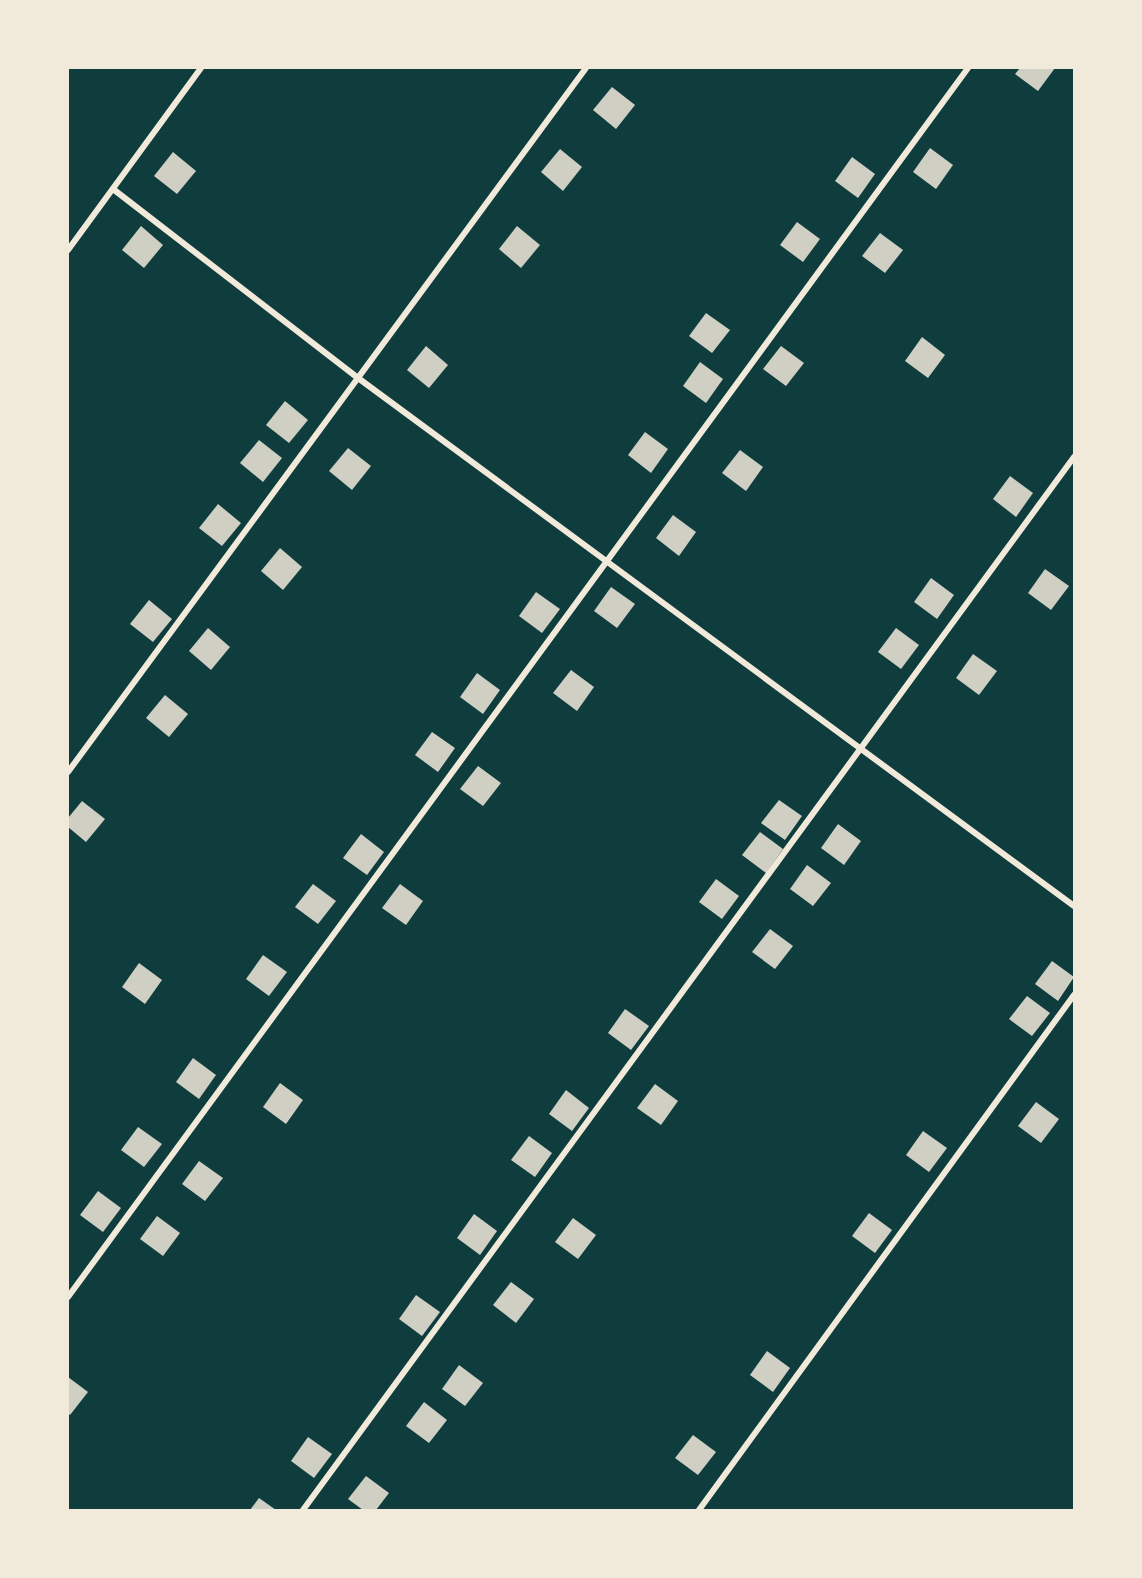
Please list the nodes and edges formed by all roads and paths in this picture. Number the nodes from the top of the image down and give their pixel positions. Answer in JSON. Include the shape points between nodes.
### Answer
{"nodes":[{"id":1,"x":201,"y":68,"type":"edge"},
{"id":2,"x":586,"y":68,"type":"edge"},
{"id":3,"x":968,"y":68,"type":"edge"},
{"id":4,"x":112,"y":189,"type":"junction"},
{"id":5,"x":68,"y":250,"type":"edge"},
{"id":6,"x":358,"y":378,"type":"junction"},
{"id":7,"x":1074,"y":457,"type":"edge"},
{"id":8,"x":606,"y":561,"type":"junction"},
{"id":9,"x":861,"y":748,"type":"junction"},
{"id":10,"x":68,"y":772,"type":"edge"},
{"id":11,"x":1074,"y":906,"type":"edge"},
{"id":12,"x":1074,"y":995,"type":"edge"},
{"id":13,"x":68,"y":1297,"type":"edge"},
{"id":14,"x":303,"y":1510,"type":"edge"},
{"id":15,"x":699,"y":1510,"type":"edge"}],
"edges":[{"from":1,"to":4,"type":"street"},
{"from":2,"to":6,"type":"street"},
{"from":3,"to":8,"type":"street"},
{"from":4,"to":5,"type":"street"},
{"from":4,"to":6,"type":"street"},
{"from":6,"to":8,"type":"street"},
{"from":6,"to":10,"type":"street"},
{"from":7,"to":9,"type":"street"},
{"from":8,"to":9,"type":"street"},
{"from":8,"to":13,"type":"street"},
{"from":9,"to":11,"type":"street"},
{"from":9,"to":14,"type":"street"},
{"from":12,"to":15,"type":"street"}]}
